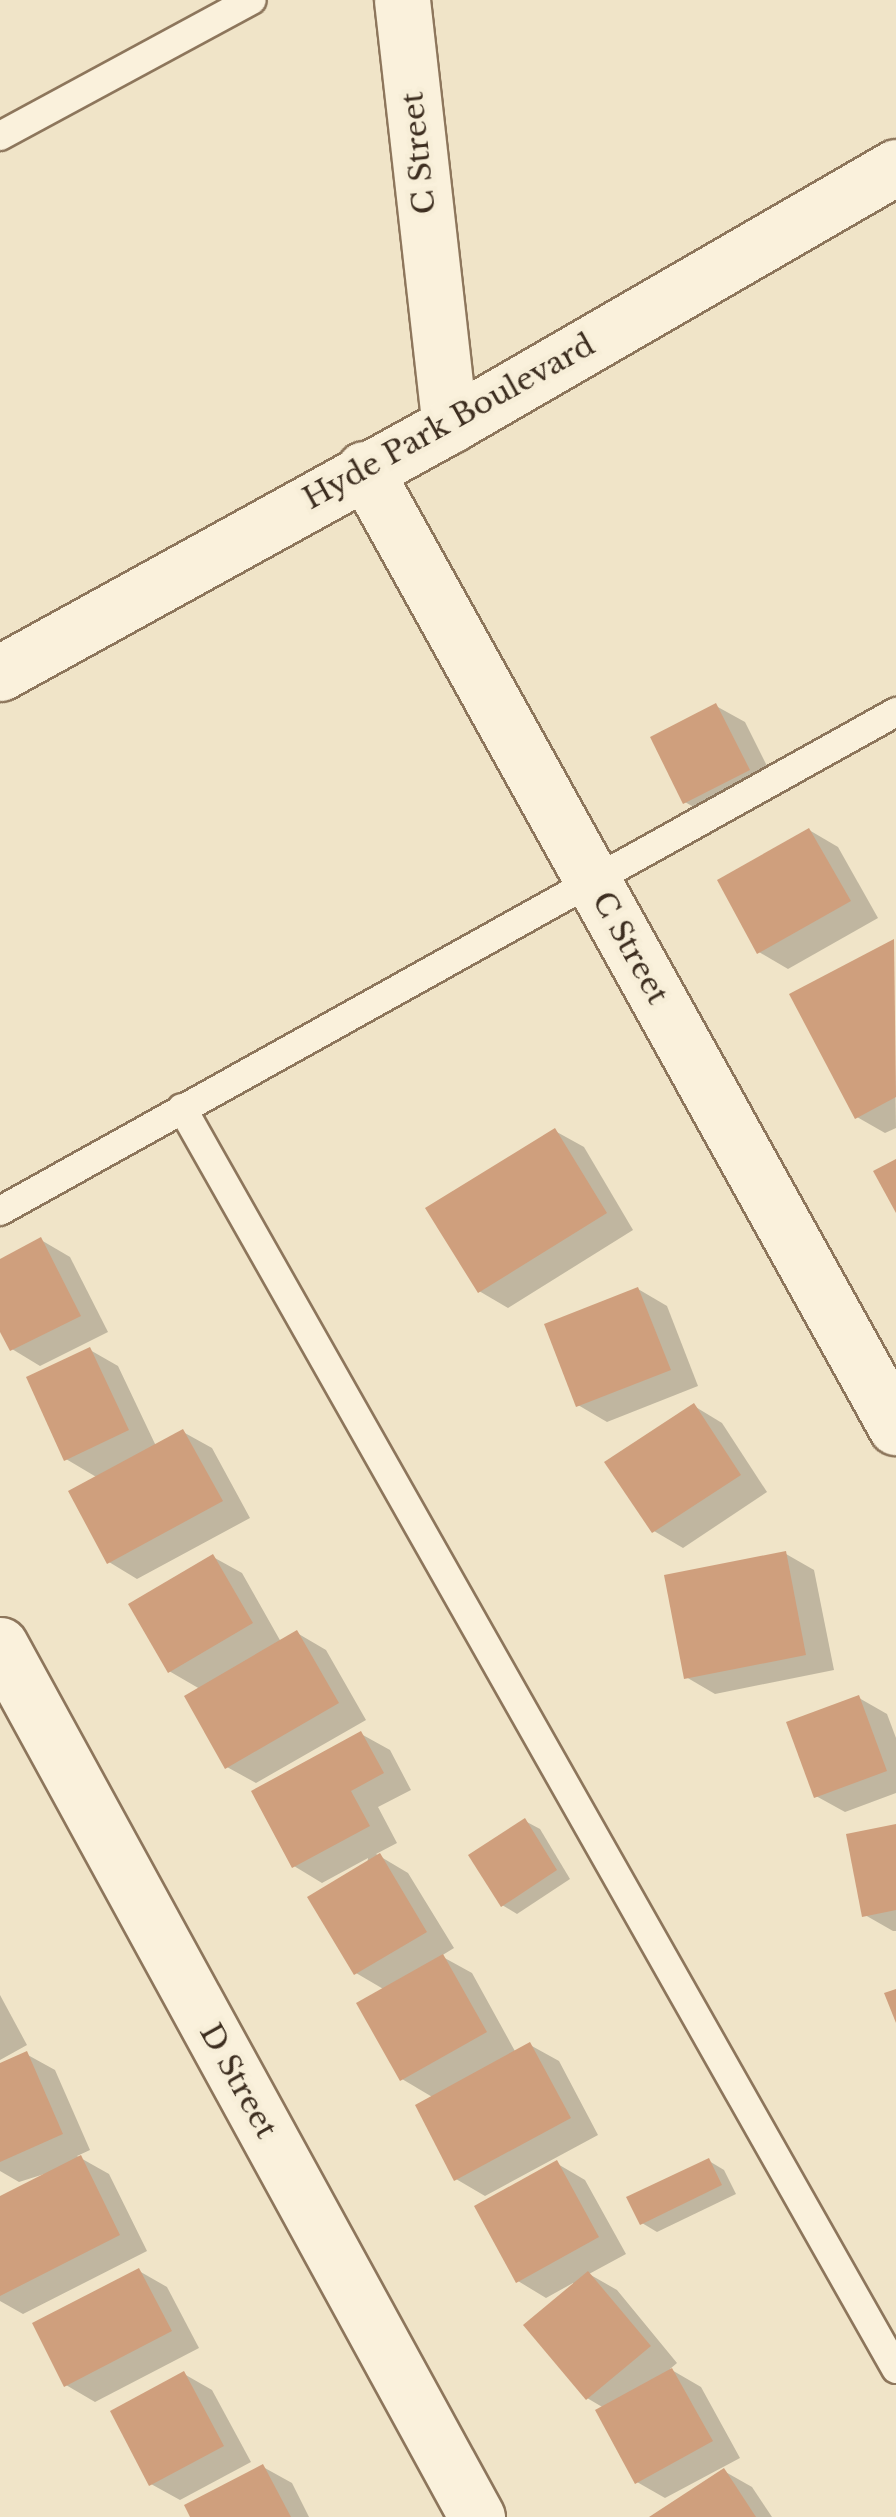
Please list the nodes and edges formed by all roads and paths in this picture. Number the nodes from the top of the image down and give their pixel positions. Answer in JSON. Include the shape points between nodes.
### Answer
{"nodes":[{"id":1,"x":252,"y":0,"type":"edge"},
{"id":2,"x":402,"y":0,"type":"edge"},
{"id":3,"x":0,"y":136,"type":"edge"},
{"id":4,"x":896,"y":167,"type":"edge"},
{"id":5,"x":450,"y":425,"type":"junction"},
{"id":6,"x":364,"y":469,"type":"junction"},
{"id":7,"x":0,"y":673,"type":"edge"},
{"id":8,"x":896,"y":712,"type":"edge"},
{"id":9,"x":592,"y":878,"type":"junction"},
{"id":10,"x":182,"y":1108,"type":"junction"},
{"id":11,"x":0,"y":1211,"type":"edge"},
{"id":12,"x":896,"y":1427,"type":"edge"},
{"id":13,"x":0,"y":1645,"type":"edge"},
{"id":14,"x":896,"y":2369,"type":"edge"},
{"id":15,"x":460,"y":2511,"type":"edge"}],
"edges":[{"from":1,"to":3,"type":"lane"},
{"from":2,"to":5,"type":"street","name":"C Street"},
{"from":4,"to":5,"type":"street","name":"Hyde Park Boulevard"},
{"from":5,"to":6,"type":"street","name":"Hyde Park Boulevard"},
{"from":6,"to":7,"type":"street","name":"Hyde Park Boulevard"},
{"from":6,"to":9,"type":"street","name":"C Street"},
{"from":8,"to":9,"type":"lane"},
{"from":9,"to":10,"type":"lane"},
{"from":9,"to":12,"type":"street","name":"C Street"},
{"from":10,"to":11,"type":"lane"},
{"from":10,"to":14,"type":"lane"},
{"from":13,"to":15,"type":"street","name":"D Street"}]}
